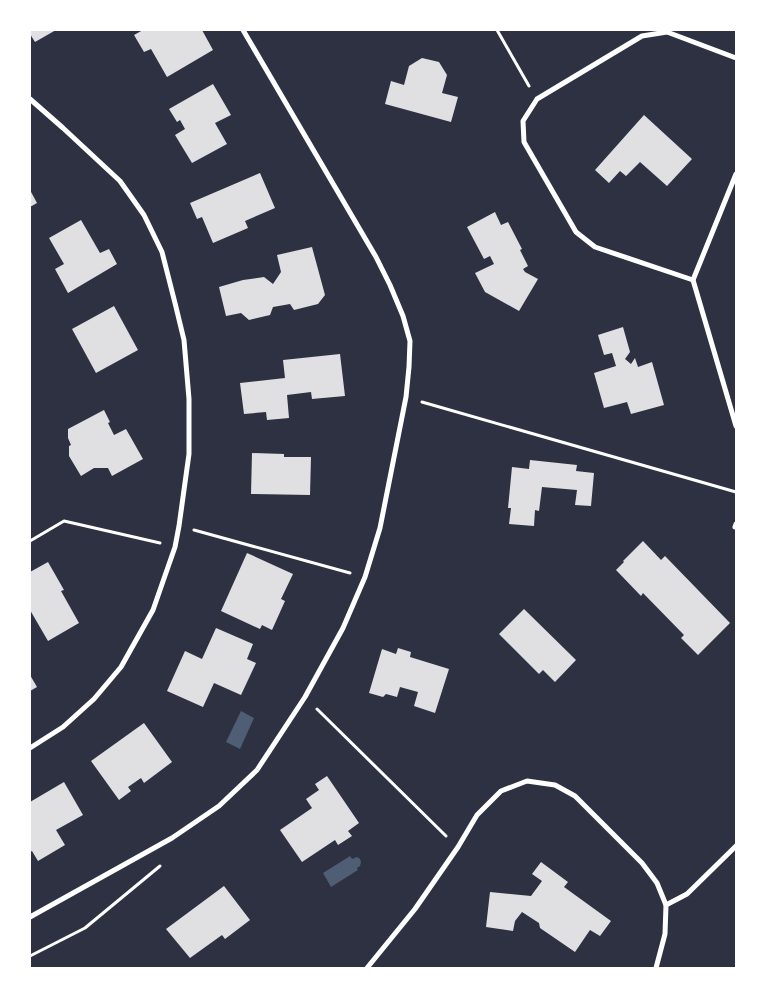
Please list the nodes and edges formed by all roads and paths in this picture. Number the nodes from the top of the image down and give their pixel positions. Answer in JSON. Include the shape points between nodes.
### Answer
{"nodes":[{"id":1,"x":243,"y":30,"type":"edge"},
{"id":2,"x":497,"y":30,"type":"edge"},
{"id":3,"x":736,"y":58,"type":"edge"},
{"id":4,"x":30,"y":99,"type":"edge"},
{"id":5,"x":537,"y":99,"type":"junction"},
{"id":6,"x":736,"y":174,"type":"edge"},
{"id":7,"x":693,"y":280,"type":"junction"},
{"id":8,"x":406,"y":398,"type":"junction"},
{"id":9,"x":736,"y":426,"type":"edge"},
{"id":10,"x":736,"y":492,"type":"edge"},
{"id":11,"x":179,"y":526,"type":"junction"},
{"id":12,"x":30,"y":541,"type":"edge"},
{"id":13,"x":175,"y":547,"type":"junction"},
{"id":14,"x":364,"y":577,"type":"junction"},
{"id":15,"x":305,"y":697,"type":"junction"},
{"id":16,"x":30,"y":748,"type":"edge"},
{"id":17,"x":736,"y":846,"type":"edge"},
{"id":18,"x":458,"y":847,"type":"junction"},
{"id":19,"x":161,"y":865,"type":"dead end"},
{"id":20,"x":666,"y":905,"type":"junction"},
{"id":21,"x":30,"y":916,"type":"edge"},
{"id":22,"x":30,"y":956,"type":"edge"},
{"id":23,"x":367,"y":968,"type":"edge"},
{"id":24,"x":656,"y":968,"type":"edge"}],
"edges":[{"from":1,"to":8,"type":"street","via":[[390,285],[410,341]]},
{"from":2,"to":5,"type":"path"},
{"from":3,"to":5,"type":"street","via":[[667,32],[642,36]]},
{"from":4,"to":11,"type":"street","via":[[120,181],[144,215],[162,252],[184,340],[189,399],[189,454]]},
{"from":5,"to":7,"type":"street","via":[[523,121],[524,142],[576,232],[595,247]]},
{"from":6,"to":7,"type":"street"},
{"from":7,"to":9,"type":"street"},
{"from":8,"to":10,"type":"path"},
{"from":8,"to":14,"type":"street","via":[[380,528]]},
{"from":11,"to":13,"type":"street"},
{"from":11,"to":14,"type":"path"},
{"from":12,"to":13,"type":"path","via":[[64,522]]},
{"from":13,"to":16,"type":"street","via":[[153,610],[121,666],[94,699],[63,727]]},
{"from":14,"to":15,"type":"street","via":[[343,628]]},
{"from":15,"to":18,"type":"path"},
{"from":15,"to":21,"type":"street","via":[[257,770],[219,806],[172,838]]},
{"from":17,"to":20,"type":"street","via":[[687,894]]},
{"from":18,"to":20,"type":"street","via":[[477,815],[501,791],[527,781],[555,785],[575,796],[642,863],[657,883]]},
{"from":18,"to":23,"type":"street","via":[[415,910]]},
{"from":19,"to":22,"type":"path","via":[[85,928]]},
{"from":20,"to":24,"type":"street","via":[[665,934]]}]}
